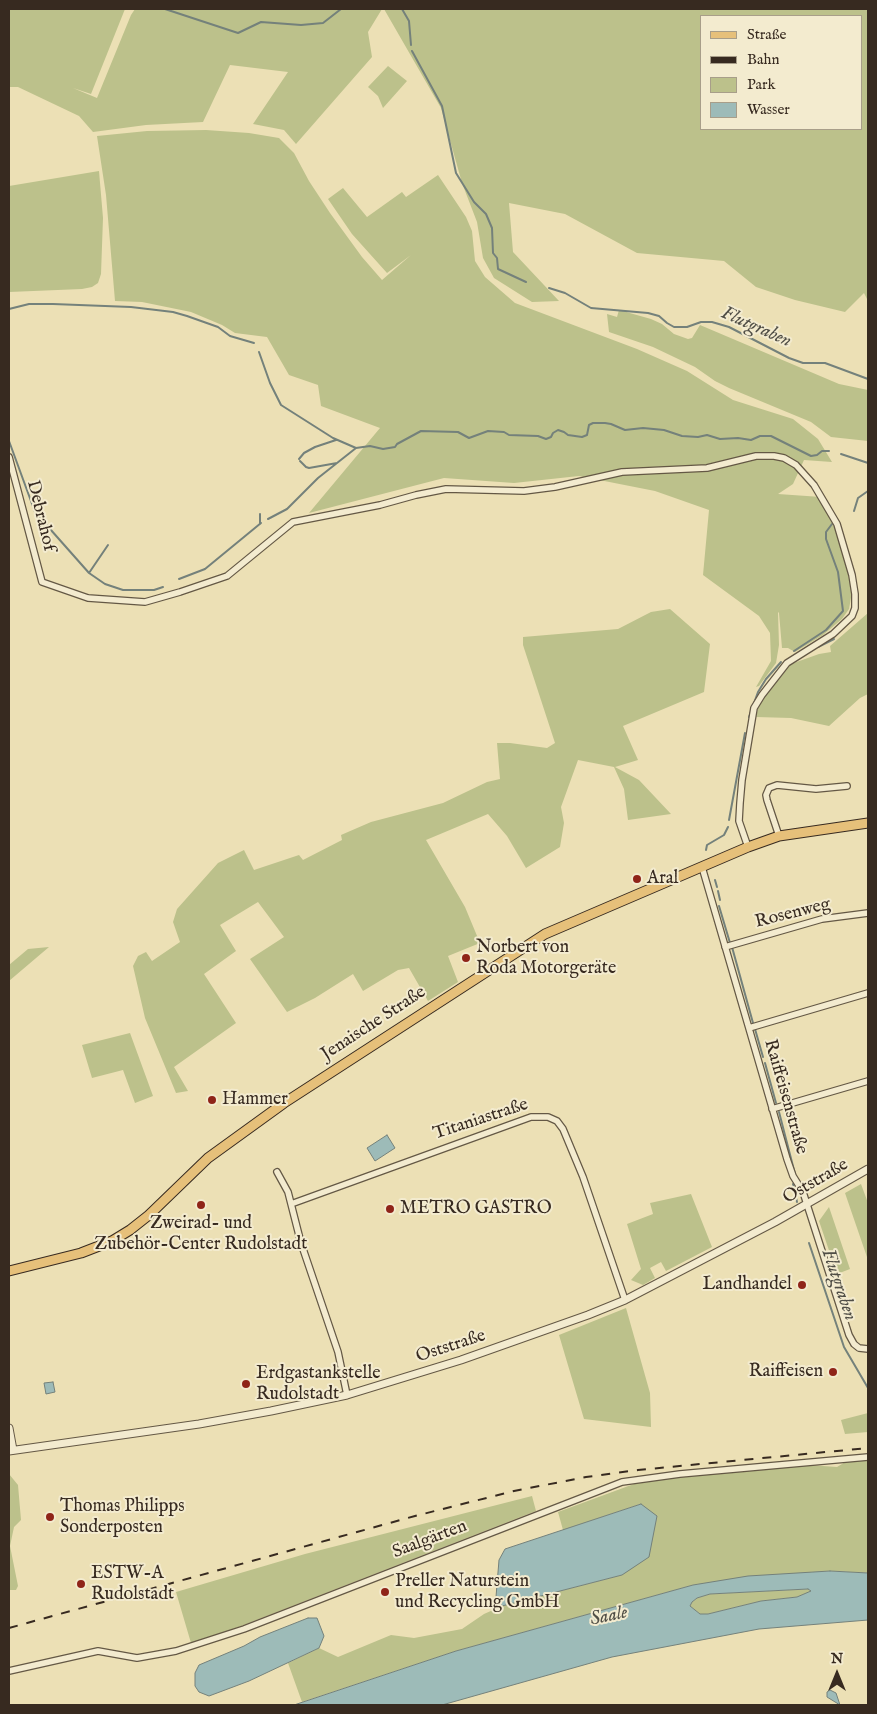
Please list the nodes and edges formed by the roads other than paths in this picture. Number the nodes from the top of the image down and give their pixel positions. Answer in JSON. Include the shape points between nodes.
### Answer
{"nodes":[{"id":1,"x":9,"y":457,"type":"edge"},
{"id":2,"x":847,"y":786,"type":"dead end"},
{"id":3,"x":868,"y":823,"type":"edge"},
{"id":4,"x":779,"y":836,"type":"junction"},
{"id":5,"x":748,"y":848,"type":"junction"},
{"id":6,"x":702,"y":867,"type":"junction"},
{"id":7,"x":868,"y":913,"type":"edge"},
{"id":8,"x":725,"y":947,"type":"junction"},
{"id":9,"x":868,"y":993,"type":"edge"},
{"id":10,"x":749,"y":1028,"type":"junction"},
{"id":11,"x":868,"y":1081,"type":"edge"},
{"id":12,"x":772,"y":1109,"type":"junction"},
{"id":13,"x":868,"y":1169,"type":"edge"},
{"id":14,"x":277,"y":1172,"type":"dead end"},
{"id":15,"x":291,"y":1204,"type":"junction"},
{"id":16,"x":807,"y":1205,"type":"junction"},
{"id":17,"x":9,"y":1271,"type":"edge"},
{"id":18,"x":625,"y":1300,"type":"junction"},
{"id":19,"x":868,"y":1349,"type":"edge"},
{"id":20,"x":347,"y":1395,"type":"junction"},
{"id":21,"x":9,"y":1428,"type":"edge"},
{"id":22,"x":11,"y":1451,"type":"edge"},
{"id":23,"x":868,"y":1457,"type":"edge"},
{"id":24,"x":9,"y":1671,"type":"edge"}],
"edges":[{"from":1,"to":5,"type":"street","name":"Debrahof","via":[[42,582],[88,598],[145,602],[226,576],[293,522],[416,495],[446,489],[555,487],[622,472],[707,468],[756,456],[774,456],[796,464],[814,485],[837,524],[852,575],[855,608],[839,629],[787,663],[754,708],[739,821]]},
{"from":2,"to":4,"type":"street","via":[[777,785],[769,788],[767,800]]},
{"from":3,"to":4,"type":"main road","name":"Jenaische Straße"},
{"from":4,"to":5,"type":"main road","name":"Jenaische Straße"},
{"from":5,"to":6,"type":"main road","name":"Jenaische Straße"},
{"from":6,"to":8,"type":"street","name":"Raiffeisenstraße"},
{"from":6,"to":17,"type":"main road","name":"Jenaische Straße","via":[[582,917],[527,944],[284,1103],[208,1158],[149,1215],[112,1242]]},
{"from":7,"to":8,"type":"street","name":"Rosenweg","via":[[822,919]]},
{"from":8,"to":10,"type":"street","name":"Raiffeisenstraße"},
{"from":9,"to":10,"type":"street"},
{"from":10,"to":12,"type":"street","name":"Raiffeisenstraße"},
{"from":11,"to":12,"type":"street"},
{"from":12,"to":16,"type":"street","name":"Raiffeisenstraße","via":[[786,1159]]},
{"from":13,"to":16,"type":"street","name":"Oststraße"},
{"from":14,"to":15,"type":"street"},
{"from":15,"to":18,"type":"street","name":"Titaniastraße","via":[[531,1117],[548,1118],[563,1129]]},
{"from":15,"to":20,"type":"street","via":[[338,1352]]},
{"from":16,"to":18,"type":"street","name":"Oststraße"},
{"from":16,"to":19,"type":"street","name":"Raiffeisenstraße","via":[[849,1335],[859,1348]]},
{"from":18,"to":20,"type":"street","name":"Oststraße","via":[[502,1346]]},
{"from":20,"to":22,"type":"street","name":"Oststraße","via":[[199,1424]]},
{"from":21,"to":22,"type":"street"},
{"from":23,"to":24,"type":"street","name":"Saalgärten","via":[[622,1482],[244,1629],[176,1651],[137,1658],[98,1651]]}]}
